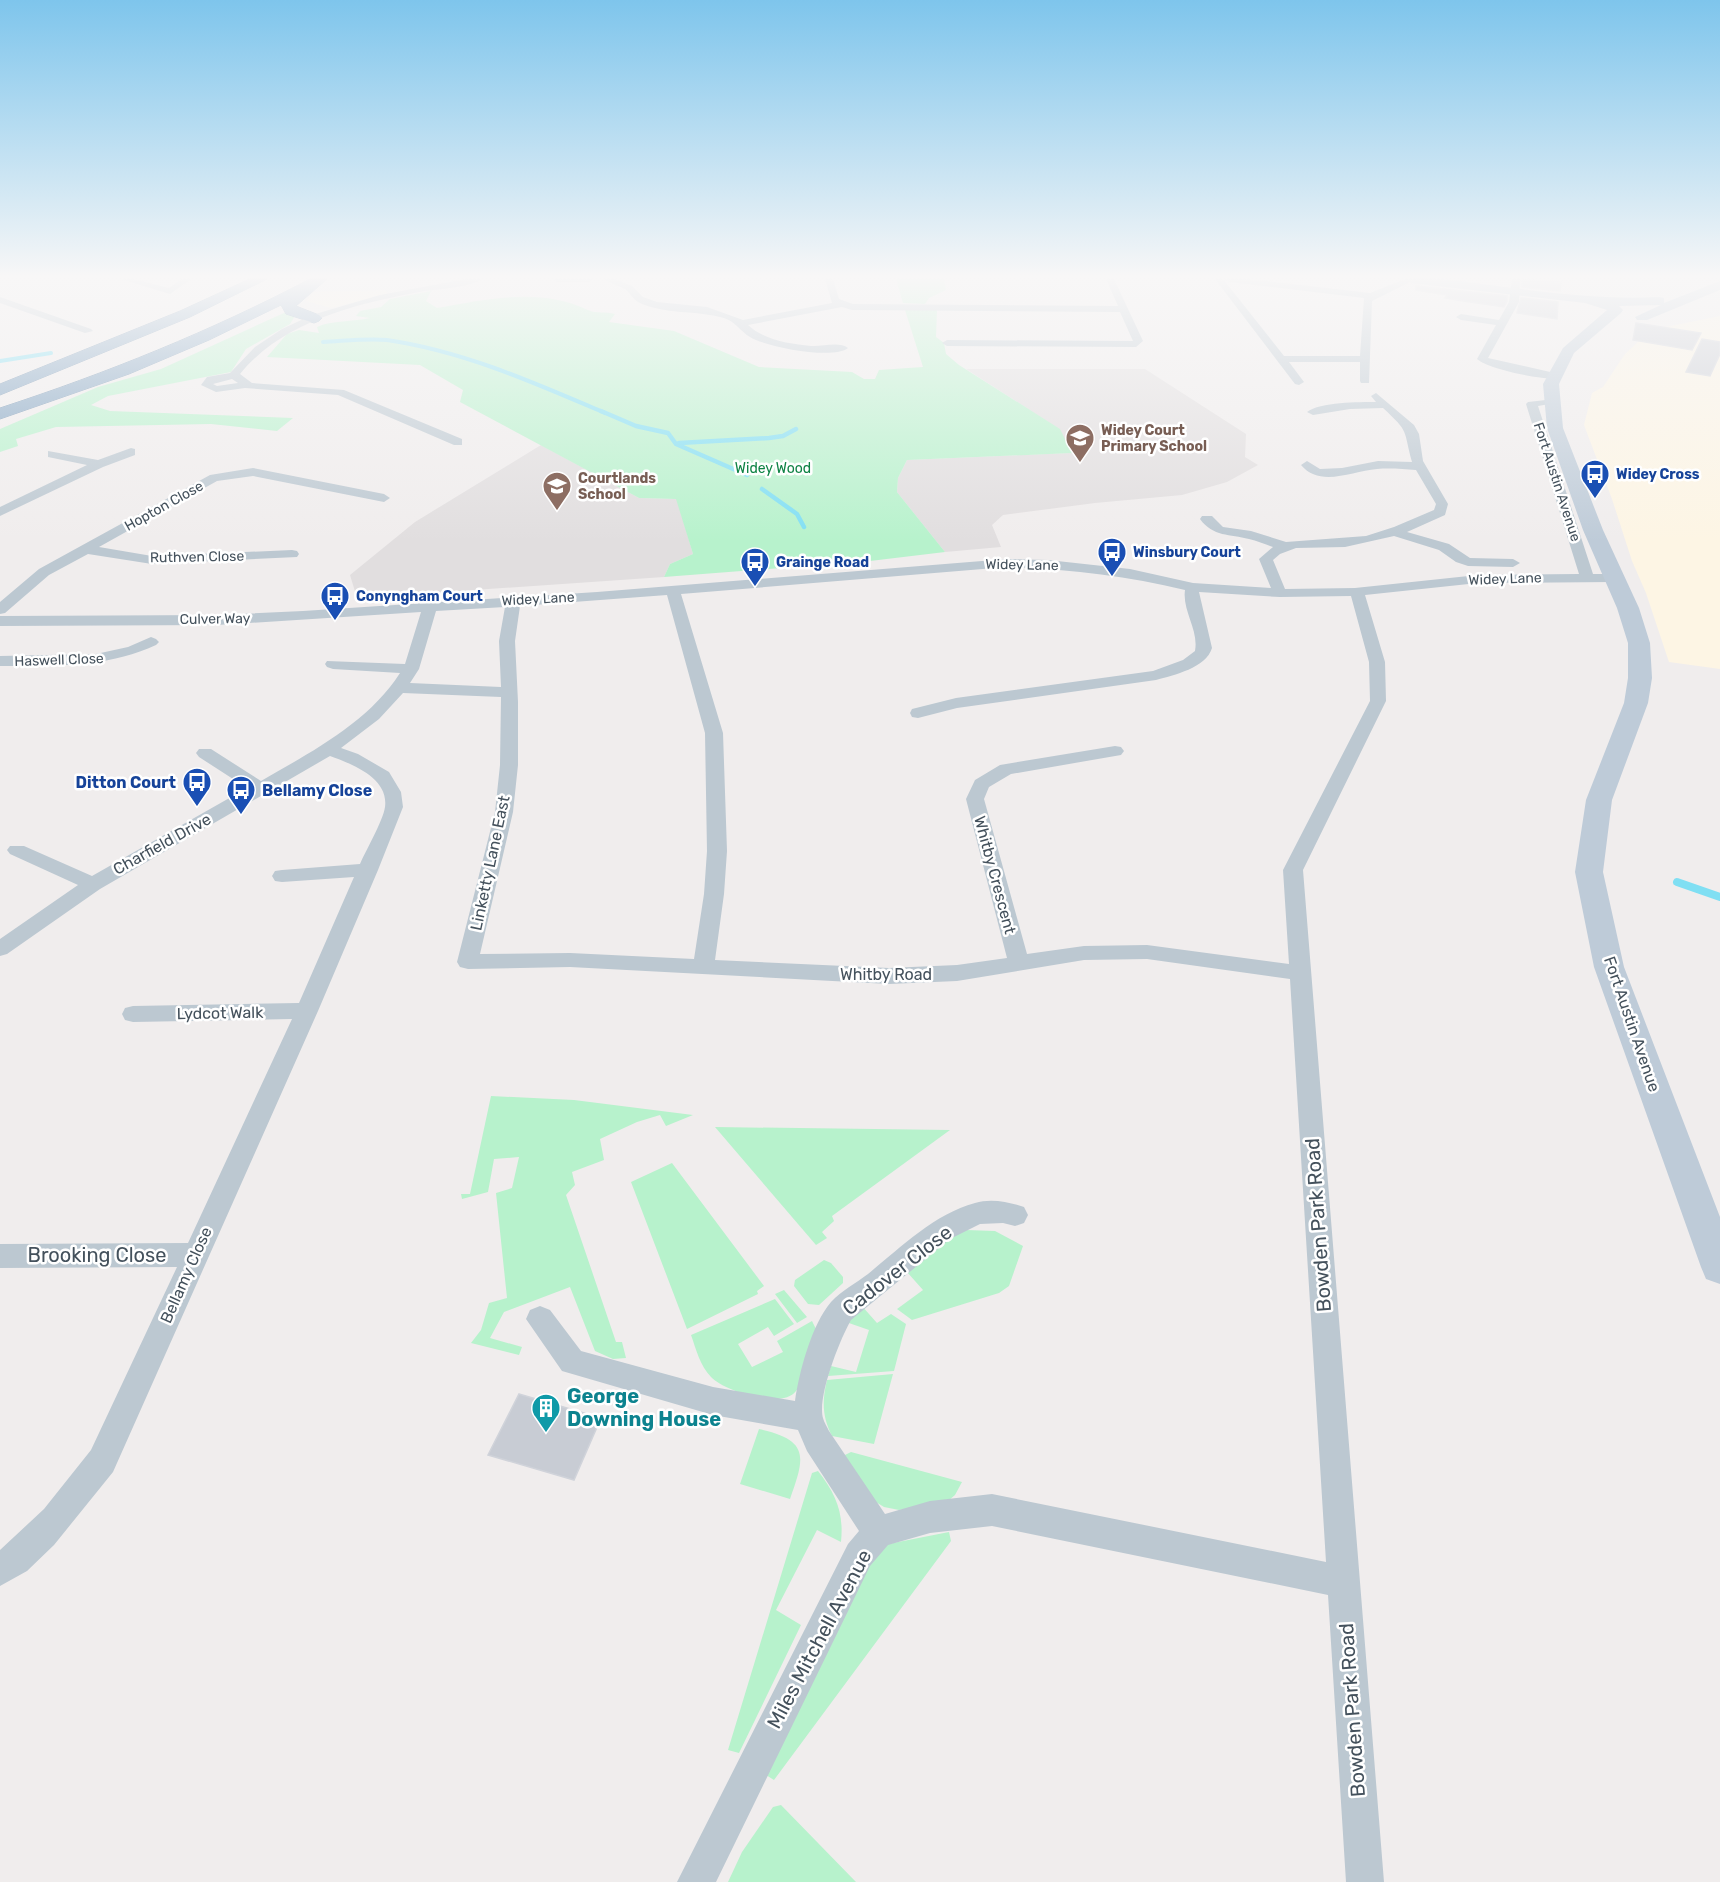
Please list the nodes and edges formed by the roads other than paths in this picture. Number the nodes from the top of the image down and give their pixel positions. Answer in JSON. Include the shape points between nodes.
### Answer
{"nodes":[{"id":1,"x":58,"y":367,"type":"edge"},
{"id":2,"x":80,"y":367,"type":"edge"},
{"id":3,"x":111,"y":367,"type":"edge"},
{"id":4,"x":131,"y":367,"type":"edge"},
{"id":5,"x":240,"y":367,"type":"edge"},
{"id":6,"x":1287,"y":367,"type":"edge"},
{"id":7,"x":1366,"y":367,"type":"edge"},
{"id":8,"x":1508,"y":367,"type":"edge"},
{"id":9,"x":1560,"y":367,"type":"edge"},
{"id":10,"x":1568,"y":367,"type":"edge"},
{"id":11,"x":234,"y":375,"type":"junction"},
{"id":12,"x":1555,"y":376,"type":"junction"},
{"id":13,"x":1365,"y":381,"type":"dead end"},
{"id":14,"x":1299,"y":382,"type":"dead end"},
{"id":15,"x":244,"y":385,"type":"junction"},
{"id":16,"x":0,"y":390,"type":"edge"},
{"id":17,"x":0,"y":396,"type":"edge"},
{"id":18,"x":1376,"y":396,"type":"dead end"},
{"id":19,"x":1551,"y":401,"type":"junction"},
{"id":20,"x":1386,"y":405,"type":"junction"},
{"id":21,"x":0,"y":407,"type":"edge"},
{"id":22,"x":1313,"y":412,"type":"dead end"},
{"id":23,"x":0,"y":414,"type":"edge"},
{"id":24,"x":456,"y":439,"type":"dead end"},
{"id":25,"x":131,"y":452,"type":"dead end"},
{"id":26,"x":52,"y":454,"type":"dead end"},
{"id":27,"x":99,"y":464,"type":"junction"},
{"id":28,"x":1307,"y":465,"type":"dead end"},
{"id":29,"x":1419,"y":466,"type":"junction"},
{"id":30,"x":384,"y":498,"type":"dead end"},
{"id":31,"x":0,"y":512,"type":"edge"},
{"id":32,"x":1208,"y":519,"type":"dead end"},
{"id":33,"x":1390,"y":531,"type":"junction"},
{"id":34,"x":1284,"y":546,"type":"junction"},
{"id":35,"x":85,"y":549,"type":"junction"},
{"id":36,"x":292,"y":554,"type":"dead end"},
{"id":37,"x":1513,"y":563,"type":"dead end"},
{"id":38,"x":1587,"y":578,"type":"junction"},
{"id":39,"x":1613,"y":578,"type":"junction"},
{"id":40,"x":1194,"y":587,"type":"junction"},
{"id":41,"x":673,"y":590,"type":"junction"},
{"id":42,"x":1355,"y":592,"type":"junction"},
{"id":43,"x":1280,"y":593,"type":"junction"},
{"id":44,"x":514,"y":600,"type":"junction"},
{"id":45,"x":430,"y":606,"type":"junction"},
{"id":46,"x":0,"y":610,"type":"edge"},
{"id":47,"x":0,"y":621,"type":"edge"},
{"id":48,"x":151,"y":642,"type":"dead end"},
{"id":49,"x":0,"y":662,"type":"edge"},
{"id":50,"x":333,"y":664,"type":"dead end"},
{"id":51,"x":411,"y":669,"type":"junction"},
{"id":52,"x":399,"y":688,"type":"junction"},
{"id":53,"x":508,"y":693,"type":"junction"},
{"id":54,"x":918,"y":713,"type":"dead end"},
{"id":55,"x":328,"y":750,"type":"junction"},
{"id":56,"x":1115,"y":751,"type":"dead end"},
{"id":57,"x":204,"y":753,"type":"dead end"},
{"id":58,"x":261,"y":789,"type":"junction"},
{"id":59,"x":17,"y":850,"type":"dead end"},
{"id":60,"x":368,"y":870,"type":"junction"},
{"id":61,"x":282,"y":876,"type":"dead end"},
{"id":62,"x":93,"y":884,"type":"junction"},
{"id":63,"x":0,"y":949,"type":"edge"},
{"id":64,"x":468,"y":962,"type":"joint"},
{"id":65,"x":1019,"y":963,"type":"junction"},
{"id":66,"x":703,"y":967,"type":"junction"},
{"id":67,"x":1301,"y":973,"type":"junction"},
{"id":68,"x":307,"y":1011,"type":"junction"},
{"id":69,"x":133,"y":1014,"type":"dead end"},
{"id":70,"x":1015,"y":1215,"type":"dead end"},
{"id":71,"x":195,"y":1255,"type":"junction"},
{"id":72,"x":0,"y":1256,"type":"edge"},
{"id":73,"x":1720,"y":1267,"type":"edge"},
{"id":74,"x":540,"y":1320,"type":"dead end"},
{"id":75,"x":807,"y":1417,"type":"junction"},
{"id":76,"x":878,"y":1532,"type":"junction"},
{"id":77,"x":0,"y":1570,"type":"edge"},
{"id":78,"x":1342,"y":1582,"type":"junction"},
{"id":79,"x":696,"y":1882,"type":"edge"},
{"id":80,"x":1365,"y":1882,"type":"edge"}],
"edges":[{"from":1,"to":16,"type":"highway"},
{"from":2,"to":17,"type":"highway"},
{"from":3,"to":21,"type":"highway"},
{"from":4,"to":23,"type":"highway"},
{"from":5,"to":11,"type":"street"},
{"from":6,"to":14,"type":"street"},
{"from":7,"to":13,"type":"street"},
{"from":8,"to":12,"type":"street"},
{"from":9,"to":12,"type":"main road","name":"Fort Austin Avenue"},
{"from":10,"to":12,"type":"main road"},
{"from":11,"to":15,"type":"street"},
{"from":11,"to":15,"type":"street","via":[[212,379],[206,385],[216,389]]},
{"from":12,"to":19,"type":"main road","name":"Fort Austin Avenue"},
{"from":15,"to":24,"type":"street","via":[[340,392]]},
{"from":18,"to":20,"type":"street"},
{"from":19,"to":38,"type":"street","name":"Fort Austin Avenue","via":[[1532,404]]},
{"from":19,"to":39,"type":"main road","name":"Fort Austin Avenue","via":[[1556,428]]},
{"from":20,"to":22,"type":"street"},
{"from":20,"to":29,"type":"street","via":[[1413,434]]},
{"from":25,"to":27,"type":"street"},
{"from":26,"to":27,"type":"street"},
{"from":27,"to":31,"type":"street"},
{"from":28,"to":29,"type":"street","via":[[1317,474],[1378,465]]},
{"from":29,"to":33,"type":"street","via":[[1442,504],[1440,512]]},
{"from":30,"to":35,"type":"street","name":"Hopton Close","via":[[254,472],[214,478]]},
{"from":32,"to":34,"type":"street","via":[[1212,532],[1251,535]]},
{"from":33,"to":34,"type":"street","via":[[1358,542]]},
{"from":33,"to":37,"type":"street","via":[[1444,547],[1468,562]]},
{"from":34,"to":43,"type":"street","via":[[1266,559]]},
{"from":35,"to":36,"type":"street","name":"Ruthven Close","via":[[152,560],[271,560]]},
{"from":35,"to":46,"type":"street","name":"Hopton Close","via":[[44,572]]},
{"from":38,"to":39,"type":"street","name":"Widey Lane"},
{"from":38,"to":42,"type":"street","name":"Widey Lane","via":[[1478,579]]},
{"from":39,"to":73,"type":"main road","name":"Fort Austin Avenue","via":[[1639,642],[1640,678],[1636,703],[1599,800],[1589,872],[1609,967]]},
{"from":40,"to":41,"type":"street","name":"Widey Lane","via":[[1114,571],[1007,563]]},
{"from":40,"to":43,"type":"street","name":"Widey Lane"},
{"from":40,"to":54,"type":"street","via":[[1190,596],[1203,652],[1178,668],[1156,675],[956,703]]},
{"from":41,"to":44,"type":"street","name":"Widey Lane"},
{"from":41,"to":66,"type":"street","via":[[714,733],[716,873]]},
{"from":42,"to":43,"type":"street","name":"Widey Lane"},
{"from":42,"to":67,"type":"street","name":"Bowden Park Road","via":[[1378,660],[1378,701],[1293,870]]},
{"from":44,"to":45,"type":"street","name":"Widey Lane"},
{"from":44,"to":53,"type":"street","name":"Linketty Lane East","via":[[507,641]]},
{"from":45,"to":47,"type":"street","name":"Culver Way","via":[[217,620]]},
{"from":45,"to":51,"type":"street","name":"Charfield Drive"},
{"from":48,"to":49,"type":"street","name":"Haswell Close","via":[[119,657],[99,660]]},
{"from":50,"to":51,"type":"street"},
{"from":51,"to":52,"type":"street","name":"Charfield Drive"},
{"from":52,"to":53,"type":"street"},
{"from":52,"to":55,"type":"street","name":"Charfield Drive","via":[[373,716]]},
{"from":53,"to":64,"type":"street","name":"Linketty Lane East","via":[[504,812]]},
{"from":55,"to":58,"type":"street","name":"Charfield Drive"},
{"from":55,"to":60,"type":"street","name":"Bellamy Close","via":[[352,758],[383,776],[392,792],[394,807]]},
{"from":56,"to":65,"type":"street","name":"Whitby Crescent","via":[[1006,769],[981,784],[975,799]]},
{"from":57,"to":58,"type":"street"},
{"from":58,"to":62,"type":"street","name":"Charfield Drive"},
{"from":59,"to":62,"type":"street"},
{"from":60,"to":61,"type":"street"},
{"from":60,"to":68,"type":"street","name":"Bellamy Close"},
{"from":62,"to":63,"type":"street","name":"Charfield Drive"},
{"from":64,"to":66,"type":"street","name":"Whitby Road","via":[[570,960]]},
{"from":65,"to":66,"type":"street","name":"Whitby Road","via":[[957,973],[889,976]]},
{"from":65,"to":67,"type":"street","name":"Whitby Road","via":[[1084,954],[1147,952]]},
{"from":67,"to":78,"type":"street","name":"Bowden Park Road"},
{"from":68,"to":69,"type":"street","name":"Lydcot Walk"},
{"from":68,"to":71,"type":"street","name":"Bellamy Close"},
{"from":70,"to":75,"type":"street","name":"Cadover Close","via":[[976,1213],[941,1231],[841,1311],[813,1377]]},
{"from":71,"to":72,"type":"street","name":"Brooking Close"},
{"from":71,"to":77,"type":"street","name":"Bellamy Close","via":[[102,1461],[62,1513],[19,1558]]},
{"from":74,"to":75,"type":"street","via":[[572,1362],[713,1401]]},
{"from":75,"to":76,"type":"street","via":[[818,1441]]},
{"from":76,"to":78,"type":"street","name":"Miles Mitchell Avenue","via":[[930,1517],[992,1510]]},
{"from":76,"to":79,"type":"street","name":"Miles Mitchell Avenue","via":[[859,1555]]},
{"from":78,"to":80,"type":"street","name":"Bowden Park Road"}]}
